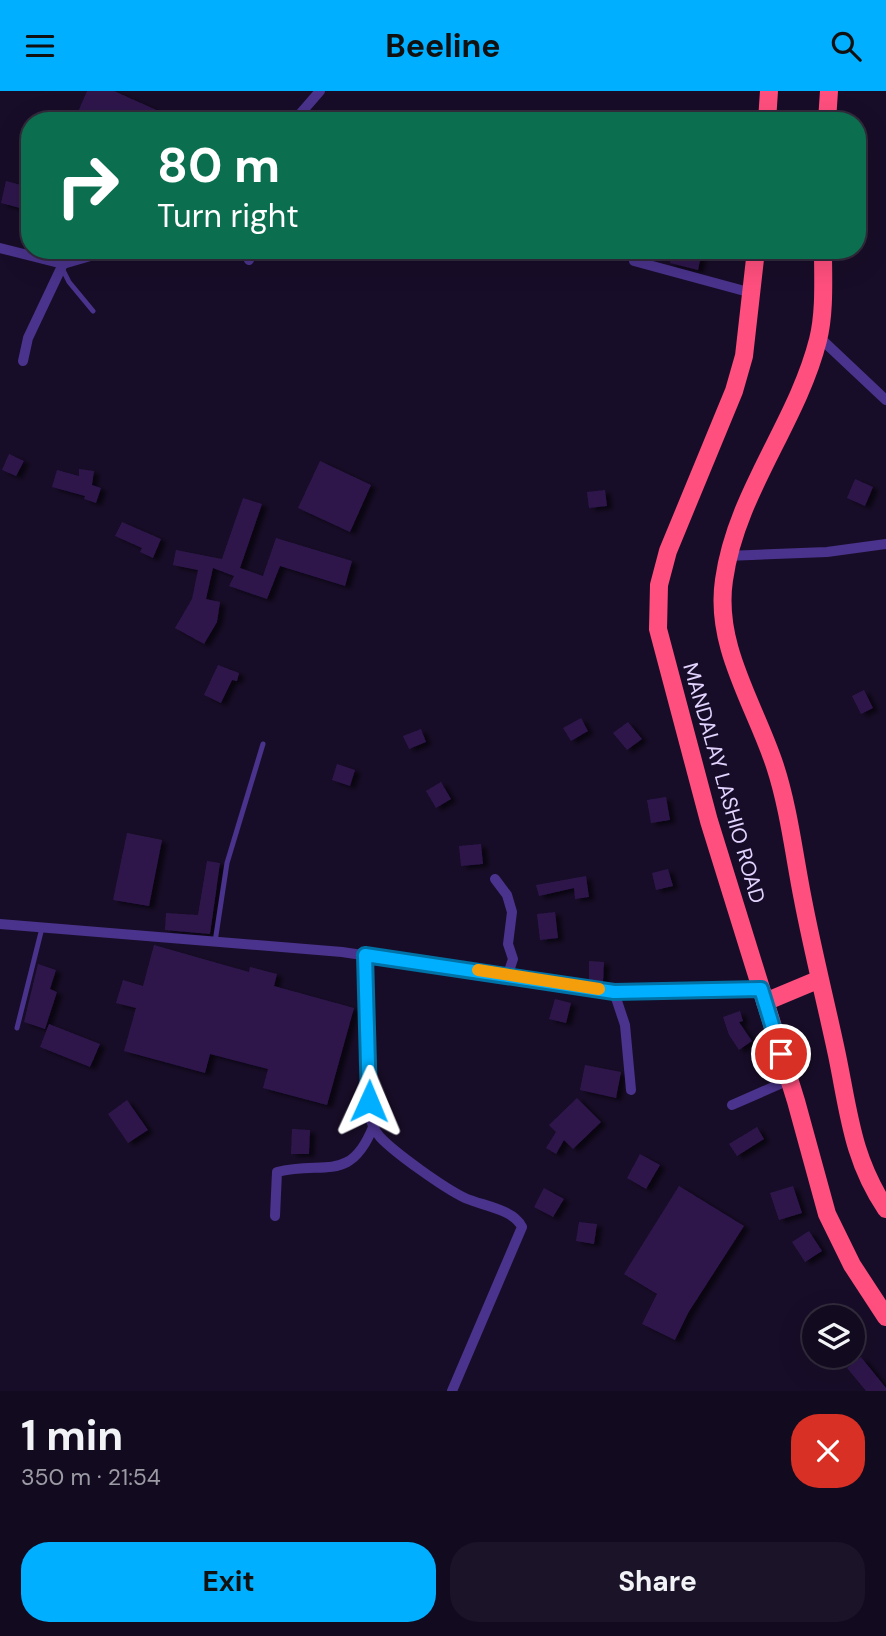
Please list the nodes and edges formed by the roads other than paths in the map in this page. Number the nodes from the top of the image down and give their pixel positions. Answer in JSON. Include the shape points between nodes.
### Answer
{"nodes":[{"id":1,"x":320,"y":91,"type":"edge"},
{"id":2,"x":769,"y":91,"type":"edge"},
{"id":3,"x":829,"y":91,"type":"edge"},
{"id":4,"x":302,"y":112,"type":"edge"},
{"id":5,"x":768,"y":112,"type":"edge"},
{"id":6,"x":828,"y":112,"type":"edge"},
{"id":7,"x":0,"y":248,"type":"edge"},
{"id":8,"x":21,"y":254,"type":"edge"},
{"id":9,"x":38,"y":259,"type":"edge"},
{"id":10,"x":83,"y":259,"type":"edge"},
{"id":11,"x":755,"y":259,"type":"edge"},
{"id":12,"x":823,"y":259,"type":"edge"},
{"id":13,"x":634,"y":261,"type":"dead end"},
{"id":14,"x":62,"y":266,"type":"junction"},
{"id":15,"x":752,"y":293,"type":"junction"},
{"id":16,"x":93,"y":311,"type":"dead end"},
{"id":17,"x":819,"y":337,"type":"junction"},
{"id":18,"x":23,"y":361,"type":"dead end"},
{"id":19,"x":886,"y":400,"type":"edge"},
{"id":20,"x":886,"y":544,"type":"edge"},
{"id":21,"x":727,"y":556,"type":"junction"},
{"id":22,"x":263,"y":744,"type":"dead end"},
{"id":23,"x":495,"y":879,"type":"dead end"},
{"id":24,"x":0,"y":924,"type":"edge"},
{"id":25,"x":41,"y":928,"type":"junction"},
{"id":26,"x":215,"y":942,"type":"junction"},
{"id":27,"x":365,"y":955,"type":"junction"},
{"id":28,"x":508,"y":974,"type":"junction"},
{"id":29,"x":820,"y":979,"type":"junction"},
{"id":30,"x":614,"y":992,"type":"junction"},
{"id":31,"x":763,"y":996,"type":"junction"},
{"id":32,"x":17,"y":1028,"type":"dead end"},
{"id":33,"x":789,"y":1080,"type":"junction"},
{"id":34,"x":631,"y":1090,"type":"dead end"},
{"id":35,"x":732,"y":1105,"type":"dead end"},
{"id":36,"x":373,"y":1127,"type":"junction"},
{"id":37,"x":886,"y":1209,"type":"edge"},
{"id":38,"x":275,"y":1216,"type":"dead end"},
{"id":39,"x":886,"y":1317,"type":"edge"},
{"id":40,"x":452,"y":1391,"type":"edge"}],
"edges":[{"from":1,"to":4,"type":"street"},
{"from":2,"to":5,"type":"highway"},
{"from":3,"to":6,"type":"highway"},
{"from":7,"to":8,"type":"street"},
{"from":9,"to":14,"type":"street"},
{"from":10,"to":14,"type":"street"},
{"from":11,"to":15,"type":"highway","name":"MANDALAY LASHIO ROAD"},
{"from":12,"to":17,"type":"highway","name":"MANDALAY LASHIO ROAD"},
{"from":13,"to":15,"type":"street"},
{"from":14,"to":16,"type":"lane"},
{"from":14,"to":18,"type":"street","via":[[39,311]]},
{"from":15,"to":31,"type":"highway","name":"MANDALAY LASHIO ROAD","via":[[744,356],[734,391],[683,509],[657,603],[664,660]]},
{"from":17,"to":19,"type":"street"},
{"from":17,"to":21,"type":"highway","name":"MANDALAY LASHIO ROAD","via":[[806,378]]},
{"from":20,"to":21,"type":"street","via":[[827,552]]},
{"from":21,"to":29,"type":"highway","name":"MANDALAY LASHIO ROAD","via":[[722,617],[738,678],[780,784]]},
{"from":22,"to":26,"type":"lane","via":[[226,863]]},
{"from":23,"to":28,"type":"street","via":[[512,912],[508,944],[513,959]]},
{"from":24,"to":25,"type":"street"},
{"from":25,"to":26,"type":"street"},
{"from":25,"to":32,"type":"lane"},
{"from":26,"to":27,"type":"street"},
{"from":27,"to":28,"type":"street"},
{"from":27,"to":36,"type":"street"},
{"from":28,"to":30,"type":"street"},
{"from":29,"to":31,"type":"highway"},
{"from":29,"to":37,"type":"highway","name":"MANDALAY LASHIO ROAD","via":[[861,1167]]},
{"from":30,"to":31,"type":"street"},
{"from":30,"to":34,"type":"street","via":[[625,1025]]},
{"from":31,"to":33,"type":"highway","name":"MANDALAY LASHIO ROAD"},
{"from":33,"to":35,"type":"street"},
{"from":33,"to":39,"type":"highway","name":"MANDALAY LASHIO ROAD","via":[[827,1214],[852,1265]]},
{"from":36,"to":38,"type":"street","via":[[351,1162],[335,1168],[277,1172]]},
{"from":36,"to":40,"type":"street","via":[[380,1137],[462,1197],[509,1214],[522,1227]]}]}
